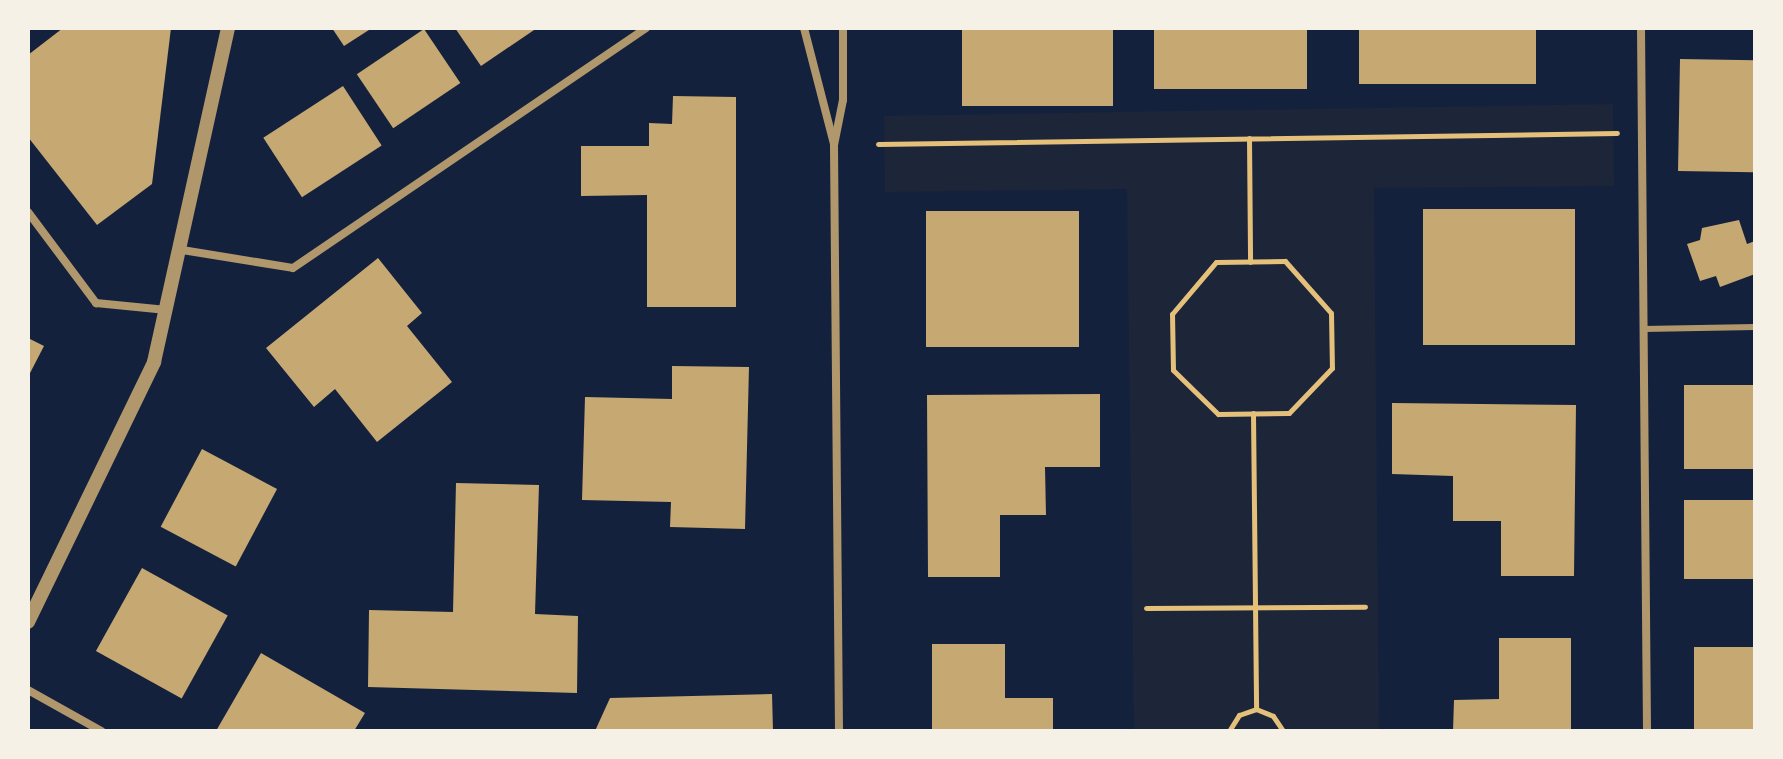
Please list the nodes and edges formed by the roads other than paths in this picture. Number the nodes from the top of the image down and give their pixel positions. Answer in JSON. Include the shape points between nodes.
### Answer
{"nodes":[{"id":1,"x":228,"y":28,"type":"edge"},
{"id":2,"x":646,"y":28,"type":"edge"},
{"id":3,"x":804,"y":28,"type":"edge"},
{"id":4,"x":843,"y":28,"type":"edge"},
{"id":5,"x":1641,"y":28,"type":"edge"},
{"id":6,"x":834,"y":145,"type":"junction"},
{"id":7,"x":28,"y":212,"type":"edge"},
{"id":8,"x":182,"y":250,"type":"junction"},
{"id":9,"x":167,"y":310,"type":"junction"},
{"id":10,"x":1755,"y":327,"type":"edge"},
{"id":11,"x":1643,"y":329,"type":"junction"},
{"id":12,"x":28,"y":622,"type":"edge"},
{"id":13,"x":28,"y":690,"type":"edge"},
{"id":14,"x":101,"y":731,"type":"edge"},
{"id":15,"x":839,"y":731,"type":"edge"},
{"id":16,"x":1647,"y":731,"type":"edge"}],
"edges":[{"from":1,"to":8,"type":"street"},
{"from":2,"to":8,"type":"street","via":[[293,268]]},
{"from":3,"to":6,"type":"street"},
{"from":4,"to":6,"type":"street","via":[[843,100]]},
{"from":5,"to":11,"type":"street"},
{"from":6,"to":15,"type":"street"},
{"from":7,"to":9,"type":"street","via":[[96,303]]},
{"from":8,"to":9,"type":"street"},
{"from":9,"to":12,"type":"street","via":[[154,362]]},
{"from":10,"to":11,"type":"lane"},
{"from":11,"to":16,"type":"street"},
{"from":13,"to":14,"type":"street"}]}
